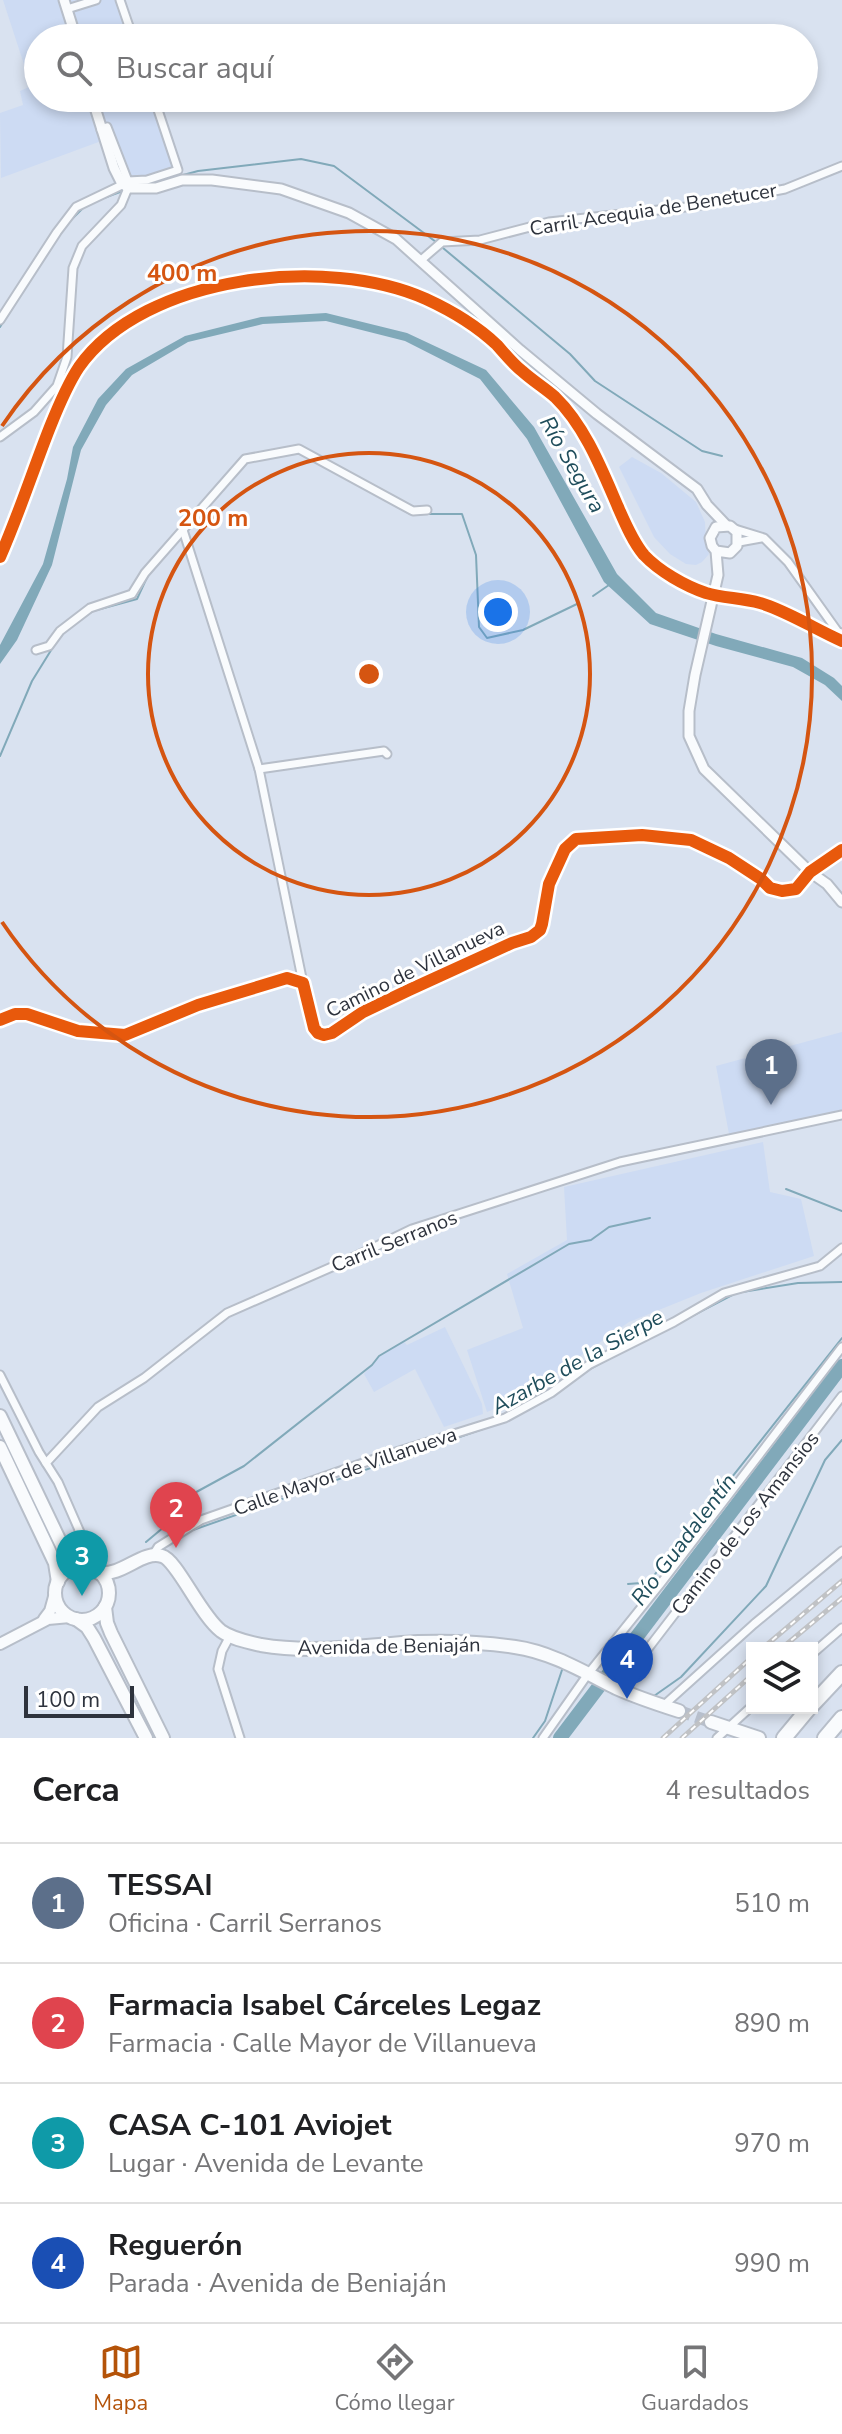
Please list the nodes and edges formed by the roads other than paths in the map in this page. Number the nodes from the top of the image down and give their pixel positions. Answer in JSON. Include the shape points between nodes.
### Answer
{"nodes":[{"id":1,"x":96,"y":0,"type":"edge"},
{"id":2,"x":120,"y":0,"type":"edge"},
{"id":3,"x":66,"y":4,"type":"edge"},
{"id":4,"x":72,"y":24,"type":"edge"},
{"id":5,"x":128,"y":24,"type":"edge"},
{"id":6,"x":96,"y":112,"type":"edge"},
{"id":7,"x":159,"y":112,"type":"edge"},
{"id":8,"x":101,"y":130,"type":"junction"},
{"id":9,"x":842,"y":166,"type":"edge"},
{"id":10,"x":126,"y":186,"type":"junction"},
{"id":11,"x":420,"y":261,"type":"junction"},
{"id":12,"x":0,"y":320,"type":"edge"},
{"id":13,"x":0,"y":437,"type":"edge"},
{"id":14,"x":707,"y":505,"type":"junction"},
{"id":15,"x":427,"y":510,"type":"dead end"},
{"id":16,"x":730,"y":526,"type":"junction"},
{"id":17,"x":183,"y":530,"type":"junction"},
{"id":18,"x":713,"y":530,"type":"junction"},
{"id":19,"x":764,"y":538,"type":"junction"},
{"id":20,"x":739,"y":542,"type":"junction"},
{"id":21,"x":716,"y":551,"type":"junction"},
{"id":22,"x":730,"y":553,"type":"junction"},
{"id":23,"x":718,"y":575,"type":"junction"},
{"id":24,"x":842,"y":633,"type":"edge"},
{"id":25,"x":36,"y":650,"type":"dead end"},
{"id":26,"x":387,"y":754,"type":"dead end"},
{"id":27,"x":259,"y":769,"type":"junction"},
{"id":28,"x":842,"y":850,"type":"edge"},
{"id":29,"x":810,"y":872,"type":"junction"},
{"id":30,"x":842,"y":902,"type":"edge"},
{"id":31,"x":303,"y":983,"type":"junction"},
{"id":32,"x":0,"y":1020,"type":"edge"},
{"id":33,"x":842,"y":1115,"type":"edge"},
{"id":34,"x":842,"y":1248,"type":"edge"},
{"id":35,"x":842,"y":1347,"type":"edge"},
{"id":36,"x":0,"y":1375,"type":"edge"},
{"id":37,"x":842,"y":1396,"type":"edge"},
{"id":38,"x":0,"y":1416,"type":"edge"},
{"id":39,"x":0,"y":1447,"type":"edge"},
{"id":40,"x":46,"y":1463,"type":"junction"},
{"id":41,"x":842,"y":1551,"type":"edge"},
{"id":42,"x":153,"y":1555,"type":"junction"},
{"id":43,"x":130,"y":1566,"type":"junction"},
{"id":44,"x":80,"y":1567,"type":"junction"},
{"id":45,"x":98,"y":1572,"type":"junction"},
{"id":46,"x":56,"y":1588,"type":"junction"},
{"id":47,"x":107,"y":1600,"type":"junction"},
{"id":48,"x":73,"y":1618,"type":"junction"},
{"id":49,"x":42,"y":1621,"type":"junction"},
{"id":50,"x":842,"y":1628,"type":"edge"},
{"id":51,"x":230,"y":1636,"type":"junction"},
{"id":52,"x":0,"y":1644,"type":"edge"},
{"id":53,"x":818,"y":1649,"type":"edge"},
{"id":54,"x":842,"y":1673,"type":"edge"},
{"id":55,"x":590,"y":1675,"type":"junction"},
{"id":56,"x":619,"y":1689,"type":"junction"},
{"id":57,"x":818,"y":1698,"type":"edge"},
{"id":58,"x":663,"y":1706,"type":"junction"},
{"id":59,"x":679,"y":1711,"type":"tunnel mouth"},
{"id":60,"x":746,"y":1711,"type":"edge"},
{"id":61,"x":803,"y":1714,"type":"edge"},
{"id":62,"x":842,"y":1718,"type":"edge"},
{"id":63,"x":711,"y":1722,"type":"tunnel mouth"},
{"id":64,"x":727,"y":1727,"type":"junction"},
{"id":65,"x":146,"y":1738,"type":"edge"},
{"id":66,"x":163,"y":1738,"type":"edge"},
{"id":67,"x":240,"y":1738,"type":"edge"},
{"id":68,"x":543,"y":1738,"type":"edge"},
{"id":69,"x":717,"y":1738,"type":"edge"},
{"id":70,"x":759,"y":1738,"type":"edge"},
{"id":71,"x":784,"y":1738,"type":"edge"},
{"id":72,"x":825,"y":1738,"type":"edge"}],
"edges":[{"from":1,"to":3,"type":"street"},
{"from":2,"to":5,"type":"street"},
{"from":3,"to":4,"type":"street"},
{"from":6,"to":8,"type":"street"},
{"from":7,"to":8,"type":"street","via":[[178,170],[147,180],[128,181],[107,127]]},
{"from":8,"to":10,"type":"street"},
{"from":9,"to":11,"type":"street","name":"Carril Acequia de Benetucer","via":[[785,189],[442,242]]},
{"from":10,"to":11,"type":"street","via":[[156,188],[182,180],[212,180],[281,189],[361,219],[396,239]]},
{"from":10,"to":12,"type":"street","via":[[76,207]]},
{"from":10,"to":13,"type":"street","via":[[121,205],[82,246],[73,268],[67,357],[57,386],[34,412]]},
{"from":11,"to":14,"type":"street","via":[[597,414],[697,489]]},
{"from":14,"to":16,"type":"street"},
{"from":14,"to":18,"type":"street"},
{"from":15,"to":17,"type":"street","via":[[413,511],[299,449],[245,459]]},
{"from":16,"to":18,"type":"street"},
{"from":16,"to":19,"type":"street"},
{"from":16,"to":20,"type":"street"},
{"from":17,"to":25,"type":"street","via":[[132,594],[90,608],[49,646]]},
{"from":17,"to":27,"type":"street"},
{"from":18,"to":21,"type":"street","via":[[710,542]]},
{"from":19,"to":20,"type":"street"},
{"from":19,"to":24,"type":"street"},
{"from":20,"to":22,"type":"street"},
{"from":21,"to":22,"type":"street"},
{"from":21,"to":23,"type":"street"},
{"from":22,"to":23,"type":"street"},
{"from":23,"to":29,"type":"street","via":[[695,675],[689,736],[704,769]]},
{"from":26,"to":27,"type":"street"},
{"from":27,"to":31,"type":"street"},
{"from":28,"to":29,"type":"street"},
{"from":29,"to":30,"type":"street"},
{"from":29,"to":31,"type":"street","name":"Camino de Villanueva","via":[[796,889],[782,891],[691,840],[642,835],[576,839],[565,849],[549,884],[540,930],[531,937],[409,990],[324,1035],[314,1028]]},
{"from":31,"to":32,"type":"street","name":"Camino de Villanueva","via":[[287,978],[198,1005],[125,1035],[78,1031],[27,1014]]},
{"from":33,"to":40,"type":"street","name":"Carril Serranos","via":[[620,1162],[412,1229],[227,1313],[98,1407]]},
{"from":34,"to":42,"type":"street","name":"Calle Mayor de Villanueva","via":[[820,1266],[724,1293],[590,1364],[505,1418],[201,1520]]},
{"from":35,"to":55,"type":"street"},
{"from":36,"to":40,"type":"street"},
{"from":37,"to":56,"type":"street","name":"Camino de Los Amansios"},
{"from":38,"to":44,"type":"main road","via":[[67,1556]]},
{"from":39,"to":46,"type":"main road","via":[[55,1563]]},
{"from":40,"to":45,"type":"street"},
{"from":41,"to":58,"type":"street"},
{"from":42,"to":43,"type":"main road"},
{"from":42,"to":51,"type":"main road","name":"Avenida de Beniaján","via":[[171,1562],[205,1615]]},
{"from":43,"to":45,"type":"main road"},
{"from":43,"to":47,"type":"main road","via":[[115,1581]]},
{"from":44,"to":45,"type":"main road"},
{"from":44,"to":46,"type":"main road","via":[[67,1571]]},
{"from":45,"to":47,"type":"main road","via":[[106,1582]]},
{"from":46,"to":48,"type":"main road","via":[[61,1610]]},
{"from":46,"to":49,"type":"main road"},
{"from":47,"to":48,"type":"main road","via":[[93,1618]]},
{"from":47,"to":66,"type":"main road","via":[[111,1633]]},
{"from":48,"to":49,"type":"main road"},
{"from":48,"to":65,"type":"main road","via":[[94,1638]]},
{"from":49,"to":52,"type":"main road"},
{"from":50,"to":53,"type":"street"},
{"from":51,"to":55,"type":"main road","name":"Avenida de Beniaján","via":[[306,1649],[438,1642],[505,1645],[543,1653]]},
{"from":51,"to":67,"type":"street","via":[[218,1669]]},
{"from":54,"to":57,"type":"highway"},
{"from":55,"to":56,"type":"main road","name":"Avenida de Beniaján"},
{"from":55,"to":68,"type":"street"},
{"from":56,"to":58,"type":"main road","name":"Avenida de Beniaján"},
{"from":58,"to":59,"type":"main road","name":"Avenida de Beniaján"},
{"from":60,"to":64,"type":"street"},
{"from":61,"to":71,"type":"highway"},
{"from":62,"to":72,"type":"highway"},
{"from":63,"to":64,"type":"main road"},
{"from":64,"to":69,"type":"street"},
{"from":64,"to":70,"type":"main road"}]}
